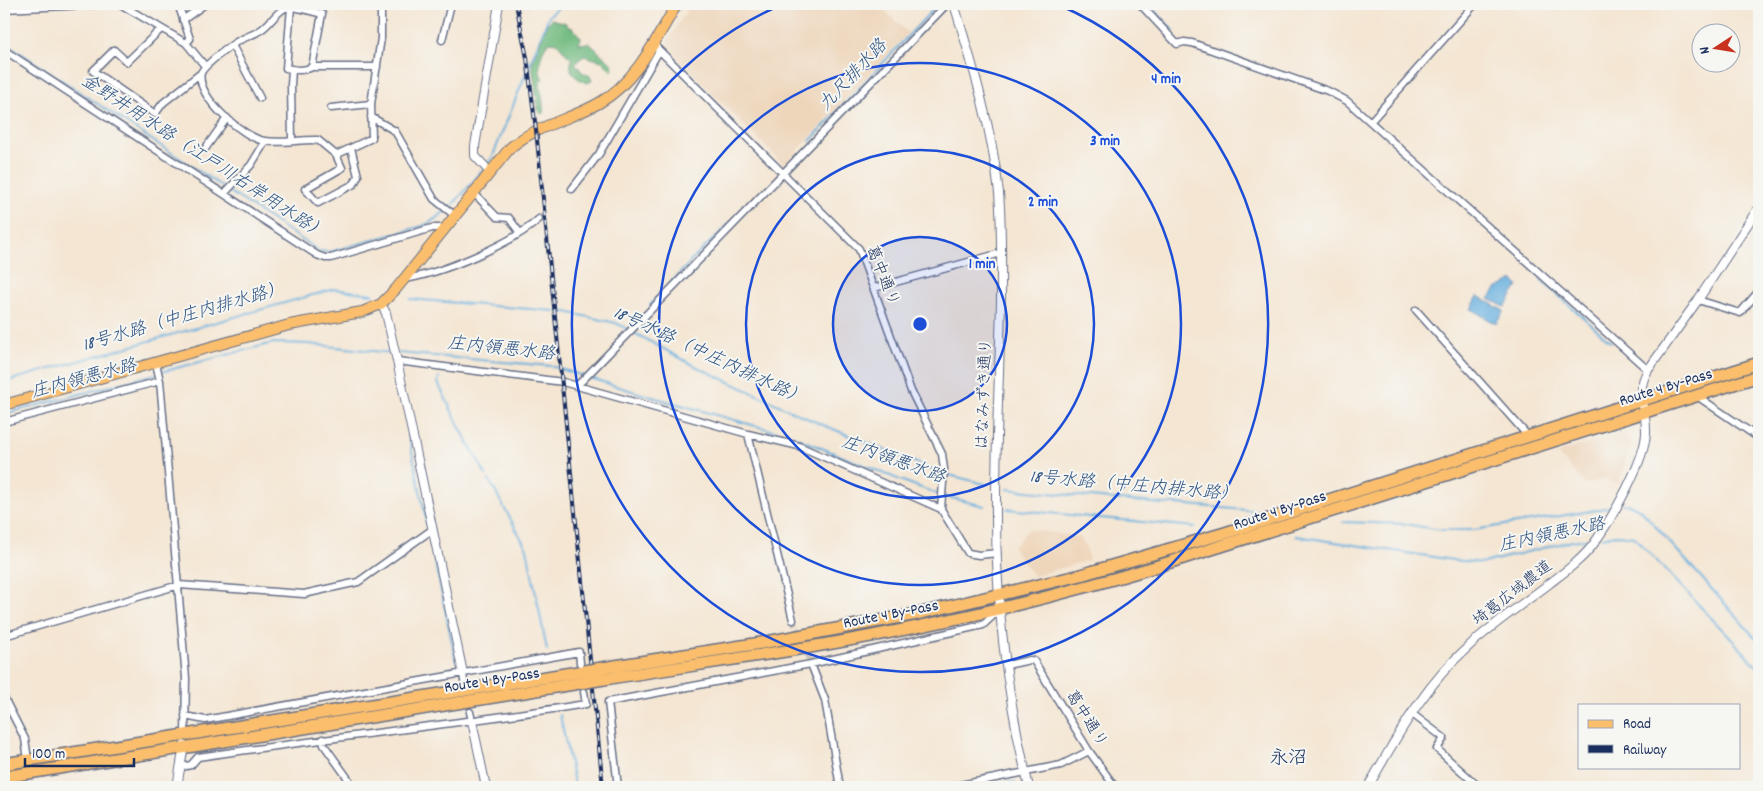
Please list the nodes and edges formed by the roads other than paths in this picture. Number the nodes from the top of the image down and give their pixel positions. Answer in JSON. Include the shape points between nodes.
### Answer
{"nodes":[{"id":1,"x":106,"y":4,"type":"edge"},
{"id":2,"x":121,"y":4,"type":"edge"},
{"id":3,"x":178,"y":4,"type":"edge"},
{"id":4,"x":205,"y":4,"type":"edge"},
{"id":5,"x":381,"y":4,"type":"edge"},
{"id":6,"x":451,"y":4,"type":"edge"},
{"id":7,"x":499,"y":4,"type":"edge"},
{"id":8,"x":677,"y":4,"type":"edge"},
{"id":9,"x":947,"y":4,"type":"edge"},
{"id":10,"x":954,"y":4,"type":"edge"},
{"id":11,"x":1140,"y":4,"type":"edge"},
{"id":12,"x":1475,"y":4,"type":"edge"},
{"id":13,"x":15,"y":6,"type":"edge"},
{"id":14,"x":291,"y":7,"type":"junction"},
{"id":15,"x":4,"y":9,"type":"edge"},
{"id":16,"x":183,"y":20,"type":"junction"},
{"id":17,"x":161,"y":29,"type":"junction"},
{"id":18,"x":442,"y":40,"type":"dead end"},
{"id":19,"x":186,"y":43,"type":"junction"},
{"id":20,"x":232,"y":45,"type":"junction"},
{"id":21,"x":656,"y":48,"type":"junction"},
{"id":22,"x":4,"y":50,"type":"edge"},
{"id":23,"x":206,"y":66,"type":"junction"},
{"id":24,"x":312,"y":67,"type":"junction"},
{"id":25,"x":377,"y":67,"type":"junction"},
{"id":26,"x":292,"y":69,"type":"junction"},
{"id":27,"x":201,"y":73,"type":"junction"},
{"id":28,"x":260,"y":98,"type":"dead end"},
{"id":29,"x":371,"y":104,"type":"junction"},
{"id":30,"x":331,"y":108,"type":"dead end"},
{"id":31,"x":371,"y":117,"type":"junction"},
{"id":32,"x":227,"y":118,"type":"junction"},
{"id":33,"x":1371,"y":121,"type":"junction"},
{"id":34,"x":292,"y":140,"type":"junction"},
{"id":35,"x":265,"y":142,"type":"junction"},
{"id":36,"x":351,"y":148,"type":"junction"},
{"id":37,"x":205,"y":149,"type":"dead end"},
{"id":38,"x":336,"y":155,"type":"junction"},
{"id":39,"x":490,"y":172,"type":"junction"},
{"id":40,"x":784,"y":173,"type":"junction"},
{"id":41,"x":572,"y":189,"type":"dead end"},
{"id":42,"x":473,"y":192,"type":"junction"},
{"id":43,"x":224,"y":194,"type":"junction"},
{"id":44,"x":1759,"y":207,"type":"edge"},
{"id":45,"x":454,"y":215,"type":"junction"},
{"id":46,"x":539,"y":219,"type":"dead end"},
{"id":47,"x":444,"y":228,"type":"junction"},
{"id":48,"x":520,"y":233,"type":"junction"},
{"id":49,"x":1001,"y":253,"type":"junction"},
{"id":50,"x":404,"y":279,"type":"junction"},
{"id":51,"x":874,"y":288,"type":"junction"},
{"id":52,"x":1759,"y":291,"type":"edge"},
{"id":53,"x":1698,"y":300,"type":"junction"},
{"id":54,"x":381,"y":304,"type":"junction"},
{"id":55,"x":1416,"y":310,"type":"dead end"},
{"id":56,"x":397,"y":361,"type":"junction"},
{"id":57,"x":156,"y":363,"type":"junction"},
{"id":58,"x":1759,"y":363,"type":"edge"},
{"id":59,"x":1648,"y":370,"type":"junction"},
{"id":60,"x":1759,"y":376,"type":"edge"},
{"id":61,"x":160,"y":380,"type":"junction"},
{"id":62,"x":579,"y":383,"type":"junction"},
{"id":63,"x":1697,"y":396,"type":"junction"},
{"id":64,"x":1642,"y":400,"type":"junction"},
{"id":65,"x":4,"y":405,"type":"edge"},
{"id":66,"x":1644,"y":412,"type":"junction"},
{"id":67,"x":4,"y":422,"type":"edge"},
{"id":68,"x":748,"y":434,"type":"junction"},
{"id":69,"x":1528,"y":436,"type":"junction"},
{"id":70,"x":1759,"y":438,"type":"edge"},
{"id":71,"x":940,"y":510,"type":"junction"},
{"id":72,"x":433,"y":530,"type":"junction"},
{"id":73,"x":997,"y":553,"type":"junction"},
{"id":74,"x":179,"y":586,"type":"junction"},
{"id":75,"x":999,"y":596,"type":"junction"},
{"id":76,"x":1000,"y":609,"type":"junction"},
{"id":77,"x":793,"y":620,"type":"tunnel mouth"},
{"id":78,"x":4,"y":636,"type":"edge"},
{"id":79,"x":811,"y":664,"type":"junction"},
{"id":80,"x":1007,"y":665,"type":"junction"},
{"id":81,"x":603,"y":674,"type":"junction"},
{"id":82,"x":464,"y":677,"type":"junction"},
{"id":83,"x":584,"y":677,"type":"junction"},
{"id":84,"x":4,"y":698,"type":"edge"},
{"id":85,"x":470,"y":712,"type":"dead end"},
{"id":86,"x":1411,"y":714,"type":"junction"},
{"id":87,"x":186,"y":716,"type":"junction"},
{"id":88,"x":472,"y":722,"type":"junction"},
{"id":89,"x":185,"y":734,"type":"junction"},
{"id":90,"x":323,"y":739,"type":"junction"},
{"id":91,"x":183,"y":748,"type":"junction"},
{"id":92,"x":1089,"y":751,"type":"junction"},
{"id":93,"x":28,"y":760,"type":"junction"},
{"id":94,"x":4,"y":764,"type":"edge"},
{"id":95,"x":181,"y":767,"type":"junction"},
{"id":96,"x":1026,"y":773,"type":"junction"},
{"id":97,"x":4,"y":776,"type":"edge"},
{"id":98,"x":178,"y":787,"type":"edge"},
{"id":99,"x":354,"y":787,"type":"edge"},
{"id":100,"x":486,"y":787,"type":"edge"},
{"id":101,"x":618,"y":787,"type":"edge"},
{"id":102,"x":840,"y":787,"type":"edge"},
{"id":103,"x":950,"y":787,"type":"edge"},
{"id":104,"x":1030,"y":787,"type":"edge"},
{"id":105,"x":1115,"y":787,"type":"edge"},
{"id":106,"x":1368,"y":787,"type":"edge"},
{"id":107,"x":1479,"y":787,"type":"edge"}],
"edges":[{"from":1,"to":2,"type":"street","via":[[108,7]]},
{"from":1,"to":13,"type":"street"},
{"from":2,"to":17,"type":"street"},
{"from":3,"to":16,"type":"street"},
{"from":4,"to":16,"type":"street"},
{"from":5,"to":25,"type":"street"},
{"from":6,"to":18,"type":"street"},
{"from":7,"to":39,"type":"street","via":[[475,146],[475,156]]},
{"from":8,"to":21,"type":"main road"},
{"from":9,"to":40,"type":"street"},
{"from":10,"to":49,"type":"street","name":"はなみずき通り","via":[[979,87],[992,148]]},
{"from":11,"to":33,"type":"street","via":[[1177,44],[1192,43],[1328,91],[1347,101]]},
{"from":12,"to":33,"type":"street"},
{"from":13,"to":15,"type":"street"},
{"from":14,"to":20,"type":"street","via":[[284,8],[260,31]]},
{"from":14,"to":24,"type":"street","via":[[322,14]]},
{"from":14,"to":26,"type":"street","via":[[286,68]]},
{"from":16,"to":19,"type":"street","via":[[190,39]]},
{"from":17,"to":19,"type":"street"},
{"from":17,"to":27,"type":"street","via":[[127,62],[114,50],[93,71],[156,114],[163,103]]},
{"from":19,"to":23,"type":"street"},
{"from":20,"to":23,"type":"street"},
{"from":20,"to":28,"type":"street"},
{"from":21,"to":39,"type":"main road","via":[[611,96],[523,137]]},
{"from":21,"to":40,"type":"street","name":"葛中通り"},
{"from":21,"to":41,"type":"street","via":[[599,154]]},
{"from":22,"to":43,"type":"street"},
{"from":23,"to":27,"type":"street"},
{"from":24,"to":25,"type":"street"},
{"from":24,"to":26,"type":"street"},
{"from":25,"to":29,"type":"street"},
{"from":26,"to":34,"type":"street"},
{"from":27,"to":32,"type":"street","via":[[202,87]]},
{"from":29,"to":30,"type":"street"},
{"from":29,"to":31,"type":"street"},
{"from":31,"to":36,"type":"street","via":[[372,138]]},
{"from":31,"to":45,"type":"street","via":[[395,131],[434,198]]},
{"from":32,"to":35,"type":"street"},
{"from":32,"to":37,"type":"street"},
{"from":33,"to":59,"type":"street"},
{"from":34,"to":35,"type":"street"},
{"from":34,"to":38,"type":"street","via":[[318,140]]},
{"from":35,"to":43,"type":"street","via":[[251,165]]},
{"from":36,"to":38,"type":"street"},
{"from":36,"to":38,"type":"street","via":[[358,176],[354,184],[318,203],[305,189],[342,168]]},
{"from":39,"to":42,"type":"main road"},
{"from":40,"to":51,"type":"street","name":"葛中通り","via":[[859,249]]},
{"from":40,"to":62,"type":"street"},
{"from":42,"to":45,"type":"main road"},
{"from":42,"to":48,"type":"street","via":[[497,217],[509,218]]},
{"from":43,"to":47,"type":"street","via":[[325,258],[432,228]]},
{"from":44,"to":53,"type":"street","name":"埼葛広域農道"},
{"from":45,"to":47,"type":"main road"},
{"from":46,"to":48,"type":"street"},
{"from":47,"to":50,"type":"main road"},
{"from":48,"to":50,"type":"street","via":[[461,262]]},
{"from":49,"to":51,"type":"street"},
{"from":49,"to":73,"type":"street","name":"はなみずき通り"},
{"from":50,"to":54,"type":"main road"},
{"from":51,"to":71,"type":"street","name":"葛中通り","via":[[911,391],[942,454],[944,469]]},
{"from":52,"to":53,"type":"street","via":[[1740,313]]},
{"from":53,"to":59,"type":"street","name":"埼葛広域農道"},
{"from":54,"to":56,"type":"street"},
{"from":54,"to":57,"type":"main road","via":[[362,312],[289,325]]},
{"from":55,"to":69,"type":"street"},
{"from":56,"to":62,"type":"street"},
{"from":56,"to":72,"type":"street"},
{"from":57,"to":61,"type":"street"},
{"from":57,"to":65,"type":"main road"},
{"from":58,"to":64,"type":"highway","name":"Route 4 By-Pass"},
{"from":59,"to":64,"type":"street","name":"埼葛広域農道","via":[[1642,381]]},
{"from":60,"to":63,"type":"highway","name":"Route 4 By-Pass"},
{"from":61,"to":67,"type":"street"},
{"from":61,"to":74,"type":"street"},
{"from":62,"to":68,"type":"street"},
{"from":63,"to":66,"type":"highway","name":"Route 4 By-Pass"},
{"from":63,"to":70,"type":"street"},
{"from":64,"to":66,"type":"street","name":"埼葛広域農道"},
{"from":64,"to":69,"type":"highway","name":"Route 4 By-Pass"},
{"from":66,"to":76,"type":"highway","name":"Route 4 By-Pass","via":[[1158,566]]},
{"from":66,"to":86,"type":"street","name":"埼葛広域農道","via":[[1646,433],[1643,447],[1622,498],[1594,544],[1577,562],[1464,651],[1425,693]]},
{"from":68,"to":71,"type":"street","via":[[799,446]]},
{"from":68,"to":77,"type":"street"},
{"from":69,"to":75,"type":"highway","name":"Route 4 By-Pass","via":[[1172,550]]},
{"from":71,"to":73,"type":"street","via":[[968,553]]},
{"from":72,"to":74,"type":"street","via":[[358,582],[346,586],[304,594]]},
{"from":72,"to":82,"type":"street"},
{"from":73,"to":75,"type":"street","name":"はなみずき通り"},
{"from":74,"to":78,"type":"street"},
{"from":74,"to":87,"type":"street"},
{"from":75,"to":76,"type":"street","name":"はなみずき通り"},
{"from":75,"to":81,"type":"highway","name":"Route 4 By-Pass"},
{"from":76,"to":79,"type":"street","via":[[983,625]]},
{"from":76,"to":80,"type":"street","name":"はなみずき通り"},
{"from":76,"to":81,"type":"highway","name":"Route 4 By-Pass","via":[[762,654]]},
{"from":79,"to":101,"type":"street","via":[[608,702]]},
{"from":79,"to":102,"type":"street","via":[[825,700]]},
{"from":80,"to":92,"type":"street","name":"葛中通り","via":[[1030,660],[1036,663]]},
{"from":80,"to":96,"type":"street","name":"はなみずき通り"},
{"from":81,"to":83,"type":"highway","name":"Route 4 By-Pass","bridge":true},
{"from":82,"to":83,"type":"street","via":[[579,652]]},
{"from":82,"to":87,"type":"street","via":[[205,720]]},
{"from":83,"to":88,"type":"street","via":[[586,704]]},
{"from":83,"to":89,"type":"highway","name":"Route 4 By-Pass"},
{"from":83,"to":91,"type":"highway","name":"Route 4 By-Pass"},
{"from":84,"to":93,"type":"street","via":[[25,739]]},
{"from":85,"to":88,"type":"street"},
{"from":86,"to":106,"type":"street","name":"埼葛広域農道"},
{"from":86,"to":107,"type":"street","via":[[1444,738],[1437,749]]},
{"from":87,"to":89,"type":"street"},
{"from":88,"to":90,"type":"street"},
{"from":88,"to":100,"type":"street"},
{"from":89,"to":91,"type":"street"},
{"from":89,"to":93,"type":"highway","name":"Route 4 By-Pass"},
{"from":90,"to":95,"type":"street","via":[[198,757]]},
{"from":90,"to":99,"type":"street"},
{"from":91,"to":95,"type":"street"},
{"from":91,"to":97,"type":"highway","name":"Route 4 By-Pass"},
{"from":92,"to":96,"type":"street","via":[[1061,765]]},
{"from":92,"to":105,"type":"street","name":"葛中通り"},
{"from":93,"to":94,"type":"highway","name":"Route 4 By-Pass"},
{"from":95,"to":98,"type":"street"},
{"from":96,"to":103,"type":"street"},
{"from":96,"to":104,"type":"street","name":"はなみずき通り"}]}
